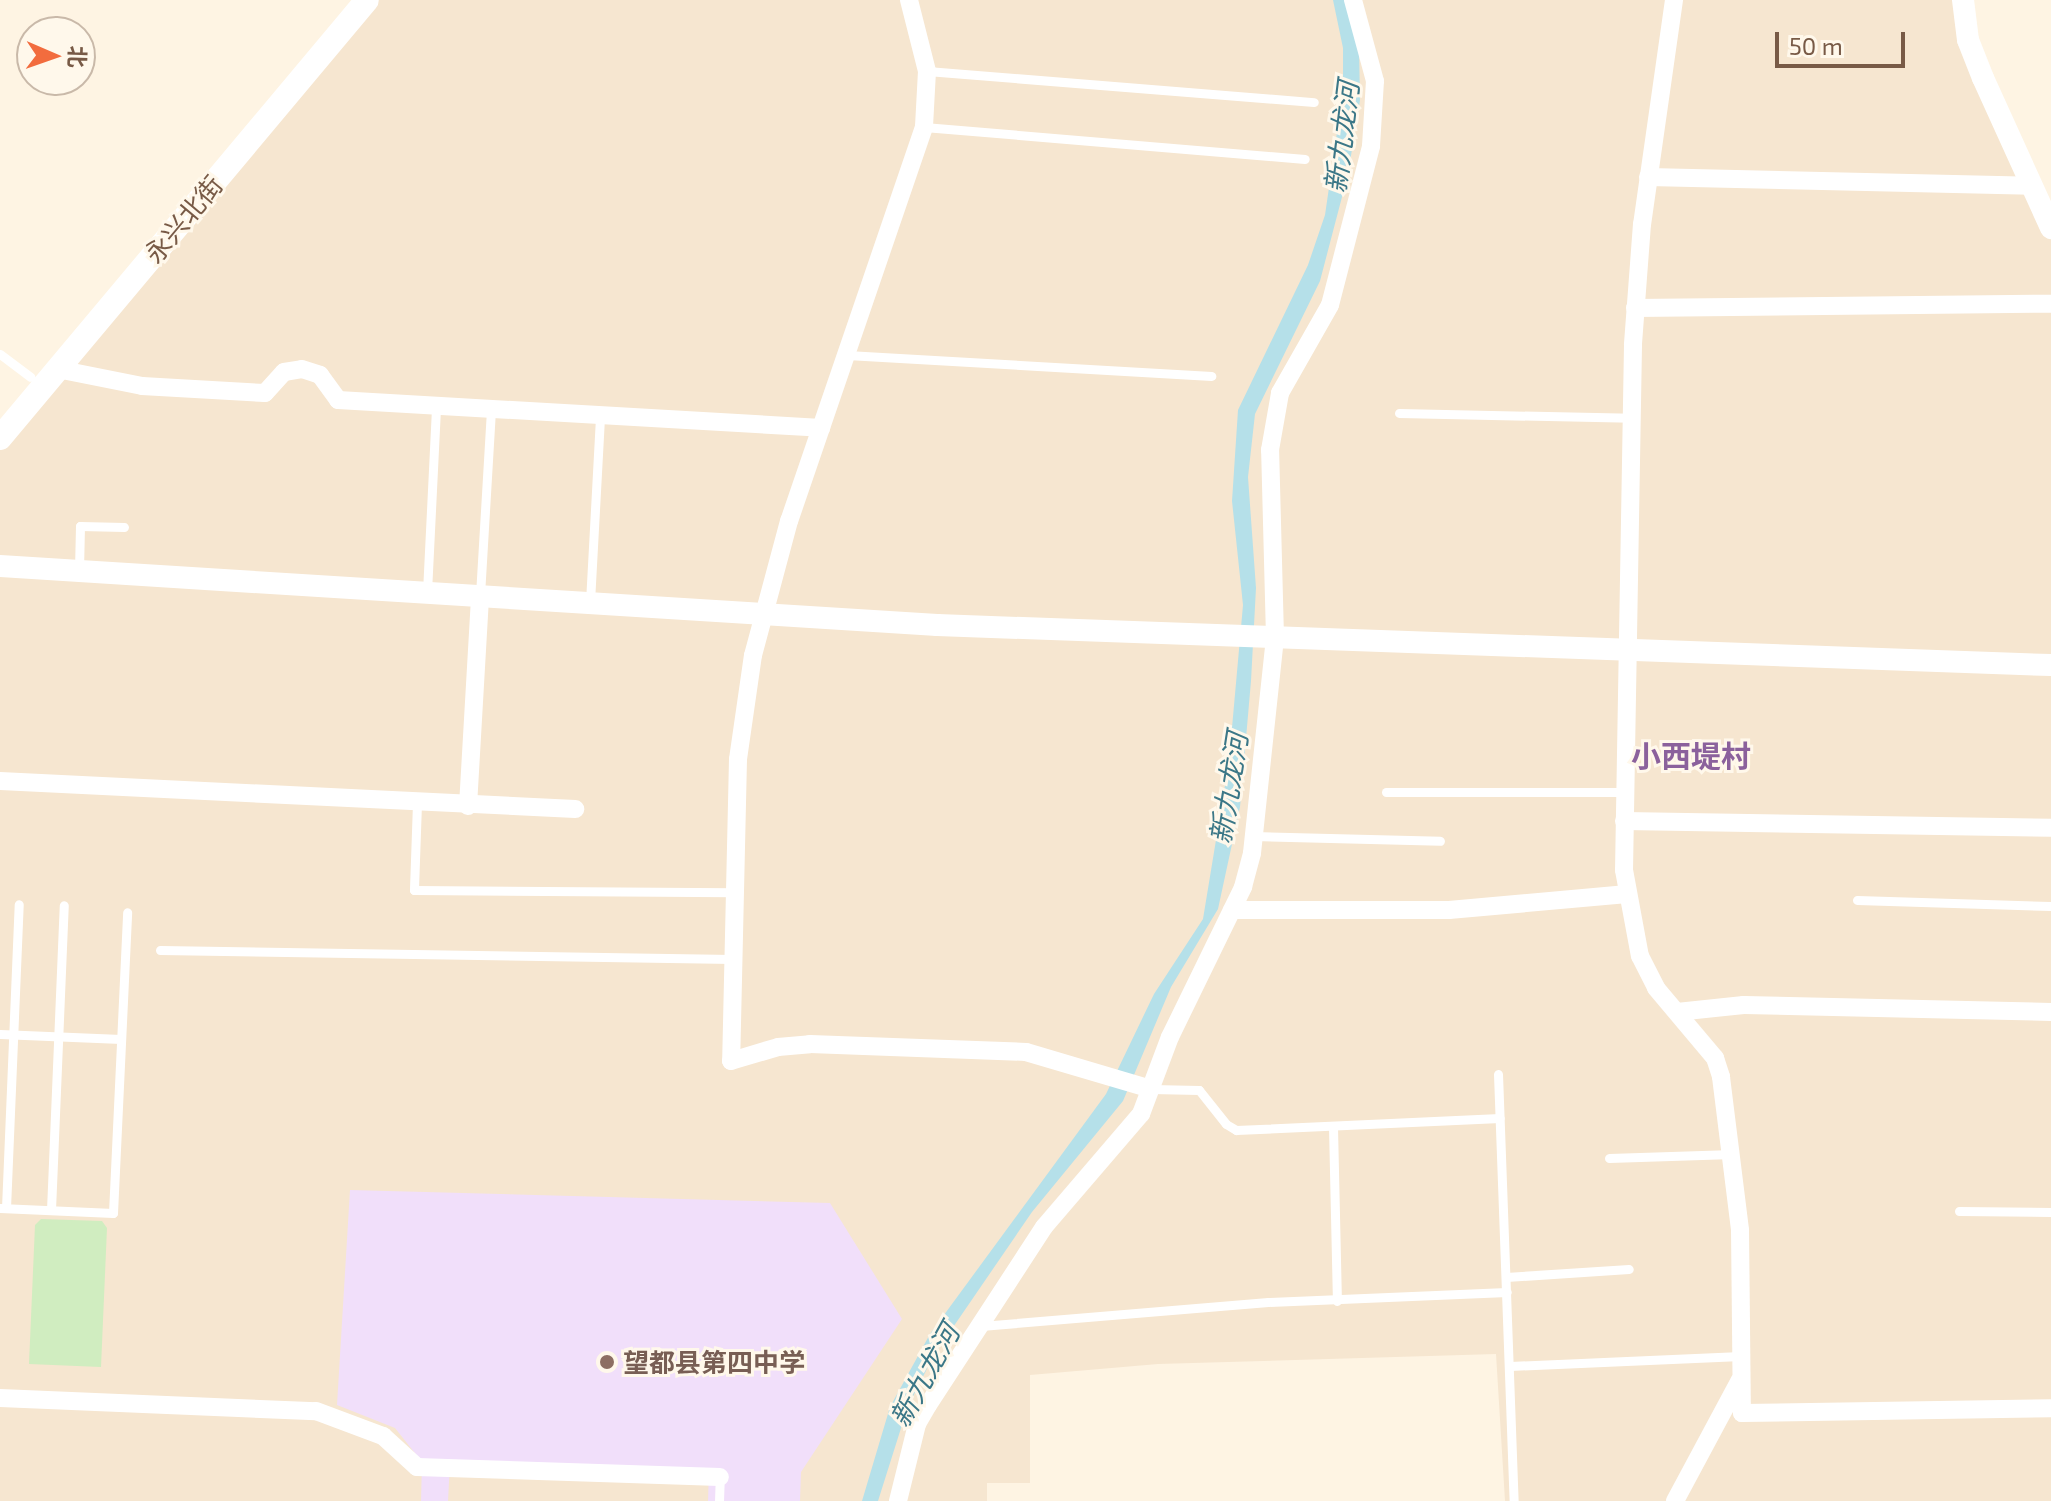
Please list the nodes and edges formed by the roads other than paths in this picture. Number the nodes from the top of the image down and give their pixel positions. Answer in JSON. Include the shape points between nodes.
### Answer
{"nodes":[{"id":1,"x":346,"y":0,"type":"edge"},
{"id":2,"x":367,"y":0,"type":"edge"},
{"id":3,"x":909,"y":0,"type":"edge"},
{"id":4,"x":1353,"y":0,"type":"edge"},
{"id":5,"x":1674,"y":0,"type":"edge"},
{"id":6,"x":1963,"y":0,"type":"edge"},
{"id":7,"x":927,"y":71,"type":"junction"},
{"id":8,"x":1314,"y":102,"type":"dead end"},
{"id":9,"x":924,"y":127,"type":"junction"},
{"id":10,"x":1305,"y":159,"type":"dead end"},
{"id":11,"x":1648,"y":177,"type":"junction"},
{"id":12,"x":2031,"y":186,"type":"junction"},
{"id":13,"x":2051,"y":228,"type":"edge"},
{"id":14,"x":2051,"y":304,"type":"edge"},
{"id":15,"x":1635,"y":308,"type":"junction"},
{"id":16,"x":0,"y":354,"type":"edge"},
{"id":17,"x":846,"y":355,"type":"junction"},
{"id":18,"x":57,"y":369,"type":"junction"},
{"id":19,"x":1211,"y":376,"type":"dead end"},
{"id":20,"x":30,"y":377,"type":"junction"},
{"id":21,"x":436,"y":406,"type":"junction"},
{"id":22,"x":491,"y":409,"type":"junction"},
{"id":23,"x":0,"y":413,"type":"edge"},
{"id":24,"x":1399,"y":413,"type":"dead end"},
{"id":25,"x":600,"y":415,"type":"junction"},
{"id":26,"x":1631,"y":418,"type":"junction"},
{"id":27,"x":821,"y":428,"type":"junction"},
{"id":28,"x":0,"y":438,"type":"edge"},
{"id":29,"x":124,"y":527,"type":"dead end"},
{"id":30,"x":0,"y":566,"type":"edge"},
{"id":31,"x":78,"y":570,"type":"junction"},
{"id":32,"x":427,"y":592,"type":"junction"},
{"id":33,"x":480,"y":595,"type":"junction"},
{"id":34,"x":590,"y":602,"type":"junction"},
{"id":35,"x":764,"y":614,"type":"junction"},
{"id":36,"x":1275,"y":637,"type":"junction"},
{"id":37,"x":1624,"y":650,"type":"junction"},
{"id":38,"x":2051,"y":665,"type":"edge"},
{"id":39,"x":0,"y":781,"type":"edge"},
{"id":40,"x":1386,"y":792,"type":"dead end"},
{"id":41,"x":1623,"y":792,"type":"junction"},
{"id":42,"x":417,"y":803,"type":"junction"},
{"id":43,"x":468,"y":806,"type":"junction"},
{"id":44,"x":575,"y":809,"type":"dead end"},
{"id":45,"x":1624,"y":821,"type":"junction"},
{"id":46,"x":2051,"y":828,"type":"edge"},
{"id":47,"x":1254,"y":836,"type":"junction"},
{"id":48,"x":1440,"y":841,"type":"dead end"},
{"id":49,"x":733,"y":892,"type":"junction"},
{"id":50,"x":1627,"y":894,"type":"junction"},
{"id":51,"x":1857,"y":900,"type":"dead end"},
{"id":52,"x":19,"y":904,"type":"dead end"},
{"id":53,"x":64,"y":905,"type":"dead end"},
{"id":54,"x":2051,"y":906,"type":"edge"},
{"id":55,"x":1232,"y":910,"type":"junction"},
{"id":56,"x":127,"y":912,"type":"dead end"},
{"id":57,"x":160,"y":950,"type":"dead end"},
{"id":58,"x":733,"y":959,"type":"junction"},
{"id":59,"x":1677,"y":1012,"type":"junction"},
{"id":60,"x":2051,"y":1012,"type":"edge"},
{"id":61,"x":0,"y":1034,"type":"edge"},
{"id":62,"x":13,"y":1034,"type":"junction"},
{"id":63,"x":59,"y":1036,"type":"junction"},
{"id":64,"x":121,"y":1039,"type":"junction"},
{"id":65,"x":1498,"y":1074,"type":"dead end"},
{"id":66,"x":1151,"y":1089,"type":"junction"},
{"id":67,"x":1500,"y":1118,"type":"junction"},
{"id":68,"x":1333,"y":1127,"type":"junction"},
{"id":69,"x":1733,"y":1154,"type":"junction"},
{"id":70,"x":1609,"y":1158,"type":"dead end"},
{"id":71,"x":3,"y":1208,"type":"edge"},
{"id":72,"x":51,"y":1210,"type":"junction"},
{"id":73,"x":1959,"y":1211,"type":"dead end"},
{"id":74,"x":2051,"y":1212,"type":"edge"},
{"id":75,"x":1629,"y":1269,"type":"dead end"},
{"id":76,"x":1506,"y":1277,"type":"junction"},
{"id":77,"x":1507,"y":1292,"type":"junction"},
{"id":78,"x":1337,"y":1301,"type":"junction"},
{"id":79,"x":981,"y":1326,"type":"junction"},
{"id":80,"x":1741,"y":1356,"type":"junction"},
{"id":81,"x":1510,"y":1366,"type":"junction"},
{"id":82,"x":1742,"y":1378,"type":"junction"},
{"id":83,"x":0,"y":1398,"type":"edge"},
{"id":84,"x":2051,"y":1408,"type":"edge"},
{"id":85,"x":720,"y":1477,"type":"joint"},
{"id":86,"x":719,"y":1501,"type":"edge"},
{"id":87,"x":898,"y":1501,"type":"edge"},
{"id":88,"x":1514,"y":1501,"type":"edge"},
{"id":89,"x":1675,"y":1501,"type":"edge"}],
"edges":[{"from":1,"to":20,"type":"main road","name":"永兴北街"},
{"from":2,"to":18,"type":"main road","name":"永兴北街"},
{"from":3,"to":7,"type":"street"},
{"from":4,"to":36,"type":"street","via":[[1375,81],[1371,146],[1330,305],[1280,393],[1270,450]]},
{"from":5,"to":11,"type":"street"},
{"from":6,"to":12,"type":"street","via":[[1968,40]]},
{"from":7,"to":8,"type":"lane"},
{"from":7,"to":9,"type":"street"},
{"from":9,"to":10,"type":"lane"},
{"from":9,"to":17,"type":"street"},
{"from":11,"to":12,"type":"street"},
{"from":11,"to":15,"type":"street"},
{"from":12,"to":13,"type":"street"},
{"from":14,"to":15,"type":"street"},
{"from":15,"to":26,"type":"street"},
{"from":16,"to":20,"type":"lane"},
{"from":17,"to":19,"type":"lane"},
{"from":17,"to":27,"type":"street"},
{"from":18,"to":21,"type":"street","via":[[142,386],[265,393],[284,372],[302,369],[320,375],[338,400]]},
{"from":18,"to":28,"type":"main road","name":"永兴北街"},
{"from":20,"to":23,"type":"main road","name":"永兴北街"},
{"from":21,"to":22,"type":"street"},
{"from":21,"to":32,"type":"lane"},
{"from":22,"to":25,"type":"street"},
{"from":22,"to":33,"type":"lane"},
{"from":24,"to":26,"type":"lane"},
{"from":25,"to":27,"type":"street"},
{"from":25,"to":34,"type":"lane"},
{"from":26,"to":37,"type":"street"},
{"from":27,"to":35,"type":"street"},
{"from":29,"to":31,"type":"lane","via":[[80,526]]},
{"from":30,"to":31,"type":"street"},
{"from":31,"to":32,"type":"street"},
{"from":32,"to":33,"type":"street"},
{"from":33,"to":34,"type":"street"},
{"from":33,"to":43,"type":"street"},
{"from":34,"to":35,"type":"street"},
{"from":35,"to":36,"type":"street"},
{"from":35,"to":49,"type":"street","via":[[738,759]]},
{"from":36,"to":37,"type":"street"},
{"from":36,"to":47,"type":"street"},
{"from":37,"to":38,"type":"street"},
{"from":37,"to":41,"type":"street"},
{"from":39,"to":42,"type":"street"},
{"from":40,"to":41,"type":"lane"},
{"from":41,"to":45,"type":"street"},
{"from":42,"to":43,"type":"street"},
{"from":42,"to":49,"type":"lane","via":[[414,890]]},
{"from":43,"to":44,"type":"street"},
{"from":45,"to":46,"type":"street"},
{"from":45,"to":50,"type":"street"},
{"from":47,"to":48,"type":"lane"},
{"from":47,"to":55,"type":"street"},
{"from":49,"to":58,"type":"street"},
{"from":50,"to":55,"type":"street","via":[[1449,910]]},
{"from":50,"to":59,"type":"street","via":[[1640,956],[1656,988]]},
{"from":51,"to":54,"type":"lane"},
{"from":52,"to":62,"type":"lane"},
{"from":53,"to":63,"type":"lane"},
{"from":55,"to":66,"type":"street"},
{"from":56,"to":64,"type":"lane"},
{"from":57,"to":58,"type":"lane"},
{"from":58,"to":66,"type":"street","via":[[731,1061],[810,1044],[1026,1052]]},
{"from":59,"to":60,"type":"street","via":[[1744,1005]]},
{"from":59,"to":69,"type":"street","via":[[1715,1058]]},
{"from":61,"to":62,"type":"lane"},
{"from":62,"to":63,"type":"lane"},
{"from":62,"to":71,"type":"lane"},
{"from":63,"to":64,"type":"lane"},
{"from":63,"to":72,"type":"lane"},
{"from":64,"to":72,"type":"lane","via":[[113,1213]]},
{"from":65,"to":67,"type":"lane"},
{"from":66,"to":68,"type":"lane","via":[[1199,1090],[1236,1130]]},
{"from":66,"to":79,"type":"street","via":[[1141,1114],[1044,1227]]},
{"from":67,"to":68,"type":"lane"},
{"from":67,"to":76,"type":"lane"},
{"from":68,"to":78,"type":"lane"},
{"from":69,"to":70,"type":"lane"},
{"from":69,"to":80,"type":"street"},
{"from":71,"to":72,"type":"lane"},
{"from":73,"to":74,"type":"lane"},
{"from":75,"to":76,"type":"lane"},
{"from":76,"to":77,"type":"lane"},
{"from":77,"to":78,"type":"lane"},
{"from":77,"to":81,"type":"lane"},
{"from":78,"to":79,"type":"lane"},
{"from":79,"to":87,"type":"street","via":[[917,1424]]},
{"from":80,"to":81,"type":"lane"},
{"from":80,"to":82,"type":"street"},
{"from":81,"to":88,"type":"lane"},
{"from":82,"to":84,"type":"street","via":[[1742,1413]]},
{"from":82,"to":89,"type":"street"},
{"from":83,"to":85,"type":"street","via":[[316,1411],[383,1436],[417,1467]]},
{"from":85,"to":86,"type":"lane"}]}
